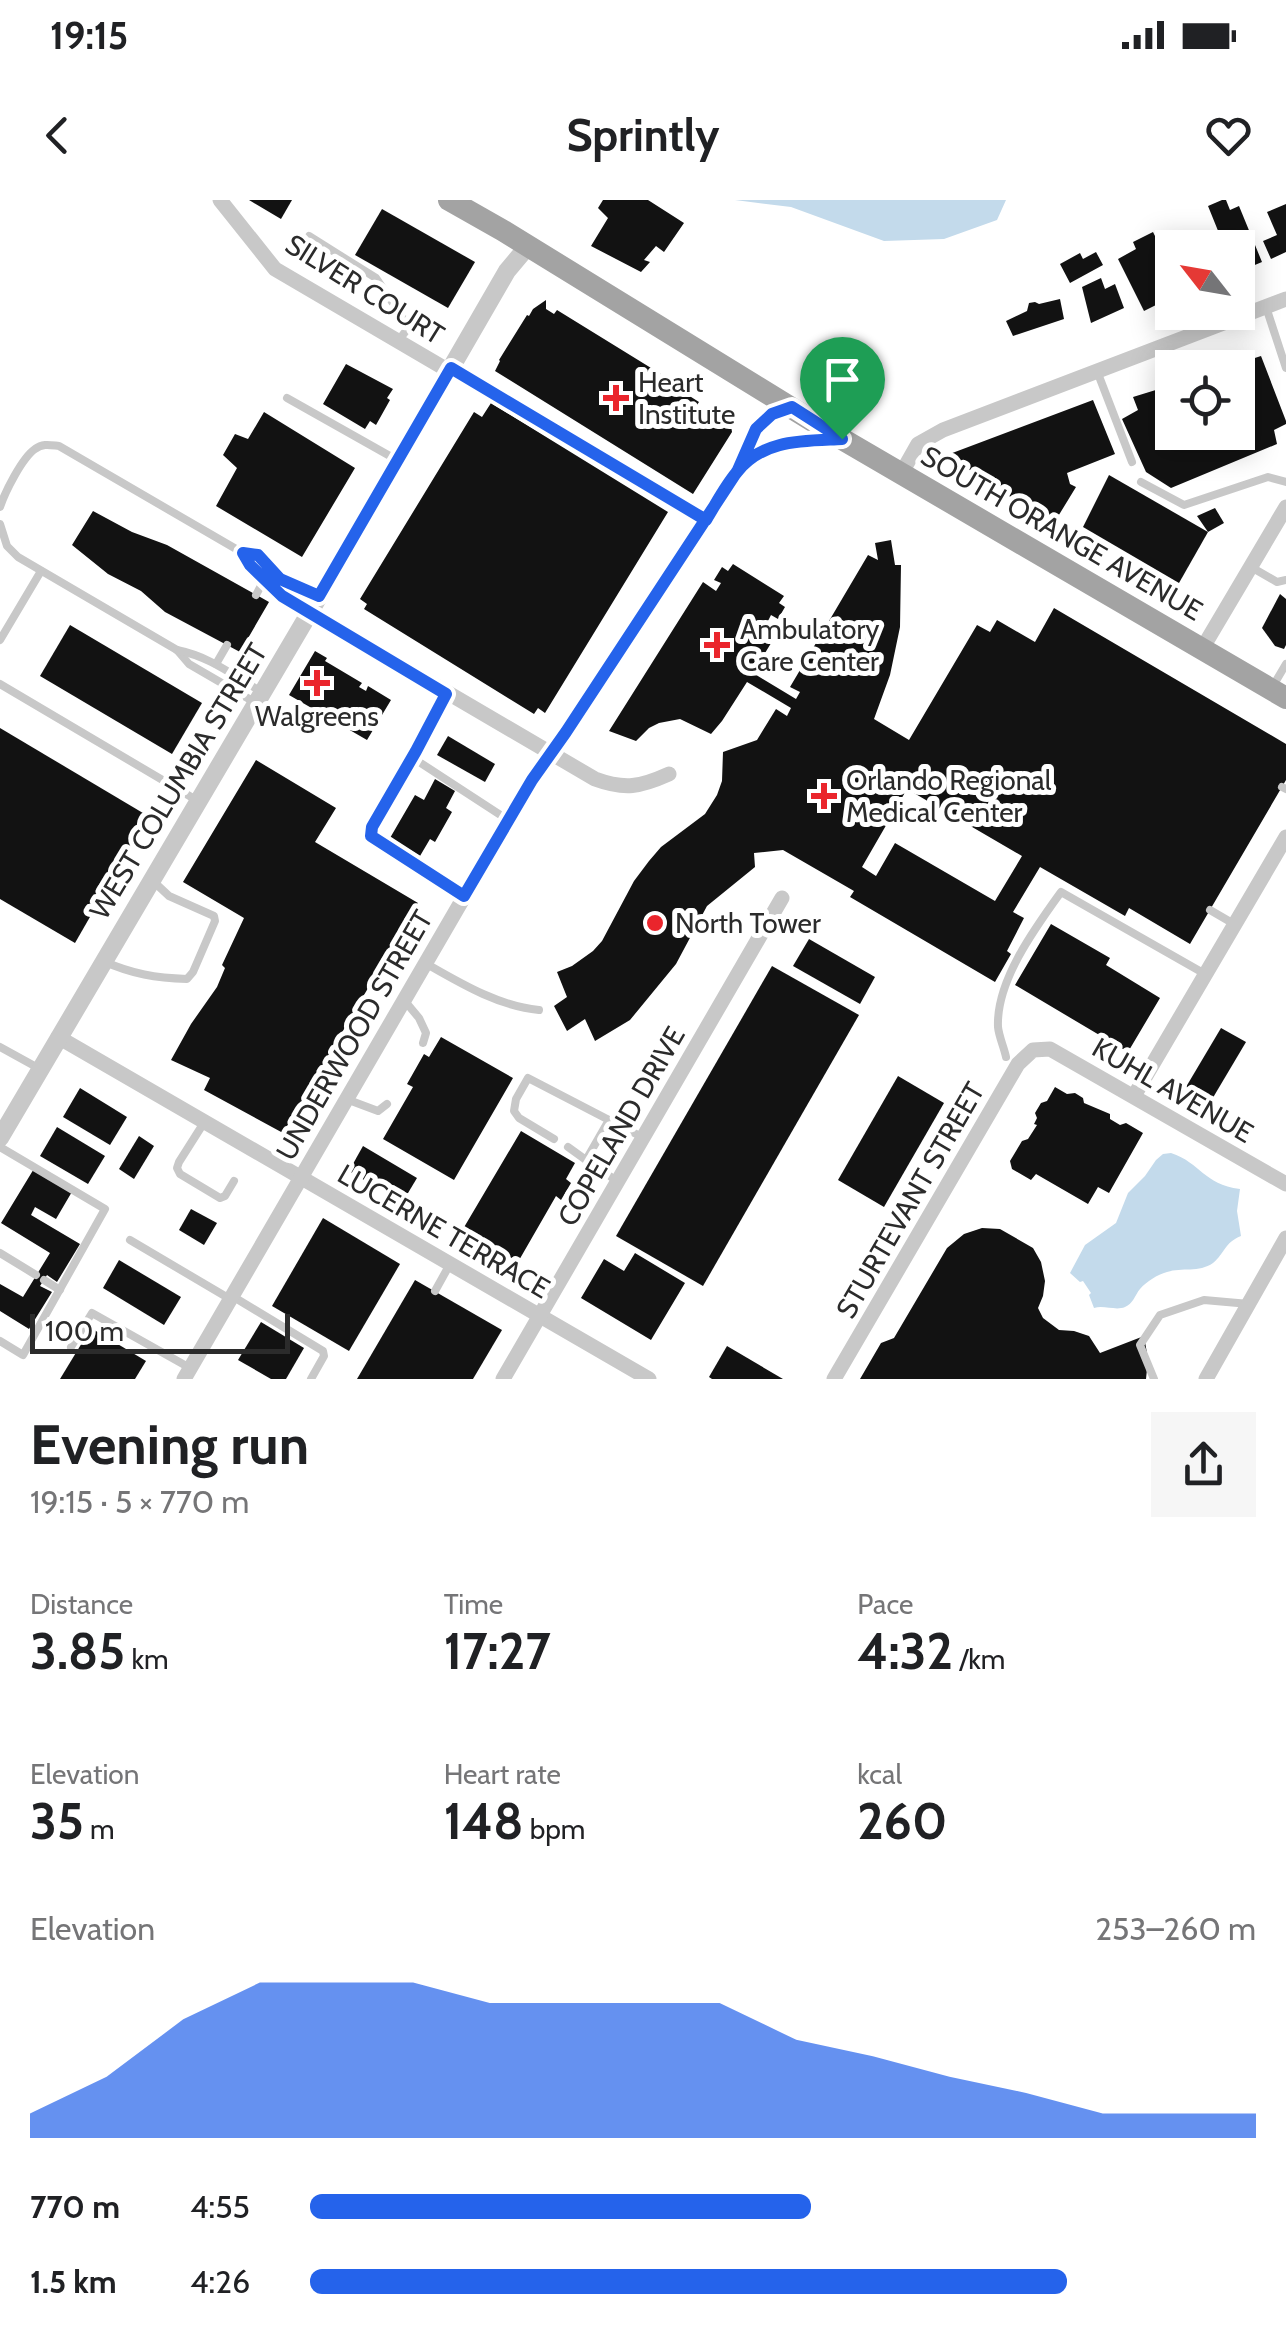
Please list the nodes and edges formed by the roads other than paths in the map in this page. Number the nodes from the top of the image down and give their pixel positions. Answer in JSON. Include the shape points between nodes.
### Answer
{"nodes":[{"id":1,"x":220,"y":200,"type":"edge"},
{"id":2,"x":449,"y":200,"type":"edge"},
{"id":3,"x":309,"y":236,"type":"dead end"},
{"id":4,"x":528,"y":246,"type":"junction"},
{"id":5,"x":1286,"y":299,"type":"edge"},
{"id":6,"x":1266,"y":307,"type":"junction"},
{"id":7,"x":398,"y":341,"type":"junction"},
{"id":8,"x":1286,"y":368,"type":"edge"},
{"id":9,"x":450,"y":369,"type":"junction"},
{"id":10,"x":1097,"y":371,"type":"junction"},
{"id":11,"x":287,"y":398,"type":"dead end"},
{"id":12,"x":792,"y":407,"type":"junction"},
{"id":13,"x":842,"y":439,"type":"junction"},
{"id":14,"x":397,"y":460,"type":"junction"},
{"id":15,"x":1132,"y":462,"type":"dead end"},
{"id":16,"x":738,"y":470,"type":"junction"},
{"id":17,"x":900,"y":474,"type":"junction"},
{"id":18,"x":1141,"y":482,"type":"dead end"},
{"id":19,"x":1286,"y":482,"type":"edge"},
{"id":20,"x":0,"y":507,"type":"edge"},
{"id":21,"x":1286,"y":507,"type":"edge"},
{"id":22,"x":706,"y":520,"type":"junction"},
{"id":23,"x":0,"y":524,"type":"edge"},
{"id":24,"x":243,"y":553,"type":"junction"},
{"id":25,"x":1251,"y":567,"type":"junction"},
{"id":26,"x":41,"y":571,"type":"junction"},
{"id":27,"x":265,"y":578,"type":"junction"},
{"id":28,"x":1286,"y":580,"type":"edge"},
{"id":29,"x":256,"y":595,"type":"dead end"},
{"id":30,"x":314,"y":604,"type":"junction"},
{"id":31,"x":0,"y":640,"type":"edge"},
{"id":32,"x":227,"y":645,"type":"dead end"},
{"id":33,"x":1202,"y":649,"type":"junction"},
{"id":34,"x":177,"y":650,"type":"junction"},
{"id":35,"x":216,"y":664,"type":"junction"},
{"id":36,"x":1286,"y":664,"type":"edge"},
{"id":37,"x":0,"y":684,"type":"edge"},
{"id":38,"x":1279,"y":693,"type":"edge"},
{"id":39,"x":446,"y":694,"type":"junction"},
{"id":40,"x":259,"y":698,"type":"junction"},
{"id":41,"x":550,"y":754,"type":"junction"},
{"id":42,"x":413,"y":758,"type":"junction"},
{"id":43,"x":670,"y":774,"type":"dead end"},
{"id":44,"x":198,"y":800,"type":"junction"},
{"id":45,"x":508,"y":820,"type":"junction"},
{"id":46,"x":1286,"y":836,"type":"edge"},
{"id":47,"x":152,"y":879,"type":"junction"},
{"id":48,"x":464,"y":896,"type":"junction"},
{"id":49,"x":782,"y":898,"type":"dead end"},
{"id":50,"x":1210,"y":910,"type":"dead end"},
{"id":51,"x":1234,"y":924,"type":"junction"},
{"id":52,"x":104,"y":961,"type":"junction"},
{"id":53,"x":425,"y":963,"type":"junction"},
{"id":54,"x":1205,"y":974,"type":"junction"},
{"id":55,"x":404,"y":1000,"type":"junction"},
{"id":56,"x":539,"y":1010,"type":"dead end"},
{"id":57,"x":58,"y":1037,"type":"junction"},
{"id":58,"x":423,"y":1044,"type":"dead end"},
{"id":59,"x":0,"y":1047,"type":"edge"},
{"id":60,"x":1033,"y":1050,"type":"joint"},
{"id":61,"x":1006,"y":1058,"type":"dead end"},
{"id":62,"x":40,"y":1069,"type":"junction"},
{"id":63,"x":1134,"y":1096,"type":"junction"},
{"id":64,"x":346,"y":1099,"type":"junction"},
{"id":65,"x":387,"y":1104,"type":"dead end"},
{"id":66,"x":609,"y":1120,"type":"junction"},
{"id":67,"x":204,"y":1121,"type":"junction"},
{"id":68,"x":642,"y":1137,"type":"junction"},
{"id":69,"x":0,"y":1138,"type":"edge"},
{"id":70,"x":554,"y":1140,"type":"dead end"},
{"id":71,"x":0,"y":1147,"type":"edge"},
{"id":72,"x":568,"y":1147,"type":"dead end"},
{"id":73,"x":586,"y":1160,"type":"junction"},
{"id":74,"x":300,"y":1177,"type":"junction"},
{"id":75,"x":234,"y":1181,"type":"dead end"},
{"id":76,"x":616,"y":1182,"type":"junction"},
{"id":77,"x":1286,"y":1184,"type":"edge"},
{"id":78,"x":1286,"y":1238,"type":"edge"},
{"id":79,"x":130,"y":1240,"type":"dead end"},
{"id":80,"x":0,"y":1253,"type":"edge"},
{"id":81,"x":450,"y":1264,"type":"junction"},
{"id":82,"x":60,"y":1290,"type":"junction"},
{"id":83,"x":435,"y":1292,"type":"dead end"},
{"id":84,"x":231,"y":1297,"type":"junction"},
{"id":85,"x":1248,"y":1304,"type":"junction"},
{"id":86,"x":540,"y":1315,"type":"junction"},
{"id":87,"x":0,"y":1341,"type":"edge"},
{"id":88,"x":71,"y":1347,"type":"dead end"},
{"id":89,"x":188,"y":1374,"type":"edge"},
{"id":90,"x":310,"y":1379,"type":"edge"},
{"id":91,"x":503,"y":1379,"type":"edge"},
{"id":92,"x":650,"y":1379,"type":"edge"},
{"id":93,"x":834,"y":1379,"type":"edge"},
{"id":94,"x":1154,"y":1379,"type":"edge"},
{"id":95,"x":1206,"y":1379,"type":"edge"}],
"edges":[{"from":1,"to":7,"type":"street","name":"SILVER COURT","via":[[275,269]]},
{"from":2,"to":4,"type":"main road","name":"SOUTH ORANGE AVENUE"},
{"from":3,"to":7,"type":"lane","via":[[376,278],[409,326]]},
{"from":4,"to":9,"type":"street","name":"WEST COLUMBIA STREET"},
{"from":4,"to":12,"type":"main road","name":"SOUTH ORANGE AVENUE"},
{"from":5,"to":6,"type":"street"},
{"from":6,"to":8,"type":"lane"},
{"from":6,"to":10,"type":"street"},
{"from":7,"to":9,"type":"street","name":"SILVER COURT"},
{"from":9,"to":14,"type":"street","name":"WEST COLUMBIA STREET"},
{"from":9,"to":22,"type":"lane"},
{"from":10,"to":15,"type":"lane"},
{"from":10,"to":17,"type":"street","via":[[932,436],[914,449]]},
{"from":11,"to":14,"type":"lane"},
{"from":12,"to":13,"type":"main road","name":"SOUTH ORANGE AVENUE"},
{"from":12,"to":16,"type":"street","name":"UNDERWOOD STREET","via":[[756,429]]},
{"from":13,"to":16,"type":"street","name":"UNDERWOOD STREET","via":[[780,443]]},
{"from":13,"to":17,"type":"main road","name":"SOUTH ORANGE AVENUE"},
{"from":14,"to":30,"type":"street","name":"WEST COLUMBIA STREET"},
{"from":16,"to":22,"type":"street","name":"UNDERWOOD STREET"},
{"from":17,"to":33,"type":"main road","name":"SOUTH ORANGE AVENUE"},
{"from":18,"to":19,"type":"lane","via":[[1184,504],[1268,477]]},
{"from":20,"to":24,"type":"lane","via":[[26,458],[46,444],[59,446]]},
{"from":21,"to":25,"type":"street"},
{"from":22,"to":41,"type":"street","name":"UNDERWOOD STREET"},
{"from":23,"to":26,"type":"lane","via":[[7,546]]},
{"from":24,"to":27,"type":"lane"},
{"from":24,"to":30,"type":"lane","via":[[258,555]]},
{"from":25,"to":28,"type":"lane"},
{"from":25,"to":33,"type":"street"},
{"from":26,"to":31,"type":"lane"},
{"from":26,"to":34,"type":"lane"},
{"from":27,"to":29,"type":"lane"},
{"from":27,"to":30,"type":"lane","via":[[276,592]]},
{"from":30,"to":39,"type":"street"},
{"from":30,"to":40,"type":"street","name":"WEST COLUMBIA STREET"},
{"from":32,"to":35,"type":"lane"},
{"from":33,"to":38,"type":"main road","name":"SOUTH ORANGE AVENUE"},
{"from":34,"to":35,"type":"lane"},
{"from":34,"to":40,"type":"lane","via":[[189,664]]},
{"from":35,"to":40,"type":"lane"},
{"from":36,"to":38,"type":"lane"},
{"from":37,"to":44,"type":"lane"},
{"from":39,"to":41,"type":"street"},
{"from":39,"to":42,"type":"lane"},
{"from":40,"to":44,"type":"street","name":"WEST COLUMBIA STREET"},
{"from":41,"to":43,"type":"street","via":[[625,787]]},
{"from":41,"to":45,"type":"street","name":"UNDERWOOD STREET"},
{"from":42,"to":45,"type":"lane"},
{"from":42,"to":48,"type":"lane","via":[[371,836]]},
{"from":44,"to":47,"type":"street","name":"WEST COLUMBIA STREET"},
{"from":45,"to":48,"type":"street","name":"UNDERWOOD STREET"},
{"from":46,"to":51,"type":"street"},
{"from":47,"to":52,"type":"street","name":"WEST COLUMBIA STREET"},
{"from":47,"to":52,"type":"lane","via":[[170,896],[214,916],[193,972],[155,978]]},
{"from":48,"to":53,"type":"street","name":"UNDERWOOD STREET"},
{"from":49,"to":68,"type":"street","name":"COPELAND DRIVE"},
{"from":50,"to":51,"type":"lane"},
{"from":51,"to":54,"type":"street"},
{"from":52,"to":57,"type":"street","name":"WEST COLUMBIA STREET"},
{"from":53,"to":55,"type":"street","name":"UNDERWOOD STREET"},
{"from":53,"to":56,"type":"lane","via":[[498,1000]]},
{"from":54,"to":61,"type":"lane","via":[[1061,892],[1008,981],[998,1012]]},
{"from":54,"to":63,"type":"street"},
{"from":55,"to":58,"type":"lane","via":[[426,1033]]},
{"from":55,"to":64,"type":"street","name":"UNDERWOOD STREET"},
{"from":57,"to":62,"type":"street","name":"WEST COLUMBIA STREET"},
{"from":57,"to":67,"type":"street","name":"LUCERNE TERRACE"},
{"from":59,"to":62,"type":"lane"},
{"from":60,"to":63,"type":"street","name":"KUHL AVENUE","via":[[1050,1049]]},
{"from":60,"to":93,"type":"street","name":"STURTEVANT STREET","via":[[1018,1064]]},
{"from":62,"to":69,"type":"street","name":"WEST COLUMBIA STREET"},
{"from":63,"to":77,"type":"street","name":"KUHL AVENUE"},
{"from":64,"to":65,"type":"lane","via":[[378,1111]]},
{"from":64,"to":74,"type":"street","name":"UNDERWOOD STREET"},
{"from":66,"to":68,"type":"lane"},
{"from":66,"to":70,"type":"lane","via":[[528,1078],[514,1111]]},
{"from":66,"to":73,"type":"lane"},
{"from":67,"to":74,"type":"street","name":"LUCERNE TERRACE"},
{"from":67,"to":75,"type":"lane","via":[[179,1162],[180,1174],[220,1198]]},
{"from":68,"to":76,"type":"street","name":"COPELAND DRIVE"},
{"from":71,"to":82,"type":"lane","via":[[105,1209]]},
{"from":72,"to":73,"type":"lane"},
{"from":73,"to":76,"type":"lane"},
{"from":74,"to":81,"type":"street","name":"LUCERNE TERRACE"},
{"from":74,"to":84,"type":"street","name":"UNDERWOOD STREET"},
{"from":76,"to":86,"type":"street","name":"COPELAND DRIVE"},
{"from":78,"to":85,"type":"street"},
{"from":79,"to":84,"type":"lane"},
{"from":80,"to":82,"type":"lane"},
{"from":81,"to":83,"type":"lane"},
{"from":81,"to":86,"type":"street","name":"LUCERNE TERRACE"},
{"from":82,"to":87,"type":"lane","via":[[24,1354]]},
{"from":84,"to":89,"type":"street","name":"UNDERWOOD STREET"},
{"from":84,"to":90,"type":"lane","via":[[323,1351]]},
{"from":85,"to":94,"type":"lane","via":[[1204,1300],[1160,1315],[1140,1346]]},
{"from":85,"to":95,"type":"street"},
{"from":86,"to":91,"type":"street","name":"COPELAND DRIVE"},
{"from":86,"to":92,"type":"street","name":"LUCERNE TERRACE"},
{"from":88,"to":89,"type":"lane","via":[[92,1312]]}]}
